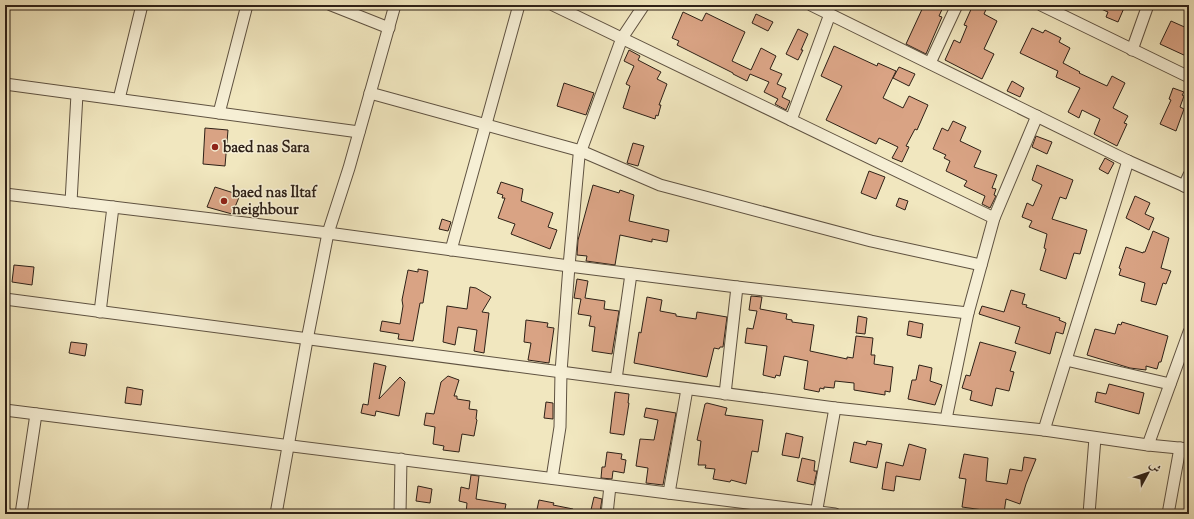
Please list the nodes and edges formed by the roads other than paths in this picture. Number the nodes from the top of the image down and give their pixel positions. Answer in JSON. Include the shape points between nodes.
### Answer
{"nodes":[{"id":1,"x":142,"y":5,"type":"edge"},
{"id":2,"x":248,"y":5,"type":"edge"},
{"id":3,"x":331,"y":5,"type":"edge"},
{"id":4,"x":396,"y":5,"type":"edge"},
{"id":5,"x":519,"y":5,"type":"edge"},
{"id":6,"x":553,"y":5,"type":"edge"},
{"id":7,"x":644,"y":5,"type":"edge"},
{"id":8,"x":811,"y":5,"type":"edge"},
{"id":9,"x":957,"y":5,"type":"edge"},
{"id":10,"x":1041,"y":5,"type":"edge"},
{"id":11,"x":1148,"y":5,"type":"edge"},
{"id":12,"x":830,"y":14,"type":"junction"},
{"id":13,"x":389,"y":28,"type":"junction"},
{"id":14,"x":622,"y":38,"type":"junction"},
{"id":15,"x":1132,"y":50,"type":"junction"},
{"id":16,"x":930,"y":63,"type":"junction"},
{"id":17,"x":1189,"y":77,"type":"edge"},
{"id":18,"x":5,"y":84,"type":"edge"},
{"id":19,"x":370,"y":93,"type":"junction"},
{"id":20,"x":77,"y":94,"type":"junction"},
{"id":21,"x":119,"y":99,"type":"junction"},
{"id":22,"x":219,"y":113,"type":"junction"},
{"id":23,"x":1037,"y":116,"type":"junction"},
{"id":24,"x":790,"y":120,"type":"junction"},
{"id":25,"x":486,"y":125,"type":"junction"},
{"id":26,"x":359,"y":132,"type":"junction"},
{"id":27,"x":581,"y":151,"type":"junction"},
{"id":28,"x":1128,"y":161,"type":"junction"},
{"id":29,"x":1189,"y":175,"type":"edge"},
{"id":30,"x":1187,"y":187,"type":"edge"},
{"id":31,"x":5,"y":194,"type":"edge"},
{"id":32,"x":71,"y":202,"type":"junction"},
{"id":33,"x":113,"y":207,"type":"junction"},
{"id":34,"x":994,"y":218,"type":"junction"},
{"id":35,"x":328,"y":233,"type":"junction"},
{"id":36,"x":451,"y":250,"type":"junction"},
{"id":37,"x":569,"y":266,"type":"junction"},
{"id":38,"x":981,"y":266,"type":"junction"},
{"id":39,"x":631,"y":274,"type":"junction"},
{"id":40,"x":737,"y":287,"type":"junction"},
{"id":41,"x":5,"y":299,"type":"edge"},
{"id":42,"x":100,"y":312,"type":"junction"},
{"id":43,"x":968,"y":313,"type":"junction"},
{"id":44,"x":1189,"y":332,"type":"edge"},
{"id":45,"x":307,"y":340,"type":"junction"},
{"id":46,"x":1066,"y":360,"type":"junction"},
{"id":47,"x":561,"y":372,"type":"junction"},
{"id":48,"x":616,"y":379,"type":"junction"},
{"id":49,"x":1170,"y":384,"type":"junction"},
{"id":50,"x":687,"y":389,"type":"junction"},
{"id":51,"x":725,"y":394,"type":"junction"},
{"id":52,"x":835,"y":408,"type":"junction"},
{"id":53,"x":5,"y":410,"type":"edge"},
{"id":54,"x":36,"y":414,"type":"junction"},
{"id":55,"x":946,"y":419,"type":"junction"},
{"id":56,"x":1044,"y":430,"type":"junction"},
{"id":57,"x":1095,"y":438,"type":"junction"},
{"id":58,"x":288,"y":445,"type":"junction"},
{"id":59,"x":1148,"y":445,"type":"junction"},
{"id":60,"x":1185,"y":448,"type":"edge"},
{"id":61,"x":401,"y":459,"type":"junction"},
{"id":62,"x":552,"y":478,"type":"junction"},
{"id":63,"x":610,"y":486,"type":"junction"},
{"id":64,"x":669,"y":493,"type":"junction"},
{"id":65,"x":817,"y":513,"type":"edge"},
{"id":66,"x":20,"y":514,"type":"edge"},
{"id":67,"x":276,"y":514,"type":"edge"},
{"id":68,"x":400,"y":514,"type":"edge"},
{"id":69,"x":607,"y":514,"type":"edge"},
{"id":70,"x":835,"y":514,"type":"edge"},
{"id":71,"x":1089,"y":514,"type":"edge"},
{"id":72,"x":1168,"y":514,"type":"edge"}],
"edges":[{"from":1,"to":21,"type":"street"},
{"from":2,"to":22,"type":"street"},
{"from":3,"to":13,"type":"street"},
{"from":4,"to":13,"type":"street"},
{"from":5,"to":25,"type":"street"},
{"from":6,"to":14,"type":"street"},
{"from":7,"to":14,"type":"street"},
{"from":8,"to":12,"type":"street"},
{"from":9,"to":16,"type":"street"},
{"from":10,"to":15,"type":"street"},
{"from":11,"to":15,"type":"street"},
{"from":12,"to":16,"type":"street"},
{"from":12,"to":24,"type":"street"},
{"from":13,"to":19,"type":"street"},
{"from":14,"to":24,"type":"street"},
{"from":14,"to":27,"type":"street"},
{"from":15,"to":17,"type":"street"},
{"from":16,"to":23,"type":"street"},
{"from":18,"to":20,"type":"street"},
{"from":19,"to":25,"type":"street"},
{"from":19,"to":26,"type":"street"},
{"from":20,"to":21,"type":"street"},
{"from":20,"to":32,"type":"street"},
{"from":21,"to":22,"type":"street"},
{"from":22,"to":26,"type":"street"},
{"from":23,"to":28,"type":"street"},
{"from":23,"to":34,"type":"street"},
{"from":24,"to":34,"type":"street"},
{"from":25,"to":27,"type":"street"},
{"from":25,"to":36,"type":"street"},
{"from":26,"to":35,"type":"street"},
{"from":27,"to":37,"type":"street"},
{"from":27,"to":38,"type":"street","via":[[660,185],[871,241]]},
{"from":28,"to":30,"type":"street"},
{"from":28,"to":46,"type":"street"},
{"from":29,"to":30,"type":"street"},
{"from":31,"to":32,"type":"street"},
{"from":32,"to":33,"type":"street"},
{"from":33,"to":35,"type":"street"},
{"from":33,"to":42,"type":"street"},
{"from":34,"to":38,"type":"street"},
{"from":35,"to":36,"type":"street"},
{"from":35,"to":45,"type":"street"},
{"from":36,"to":37,"type":"street"},
{"from":37,"to":39,"type":"street"},
{"from":37,"to":47,"type":"street"},
{"from":38,"to":43,"type":"street"},
{"from":39,"to":40,"type":"street"},
{"from":39,"to":48,"type":"street"},
{"from":40,"to":43,"type":"street"},
{"from":40,"to":51,"type":"street"},
{"from":41,"to":42,"type":"street"},
{"from":42,"to":45,"type":"street"},
{"from":43,"to":55,"type":"street"},
{"from":44,"to":49,"type":"street"},
{"from":45,"to":47,"type":"street"},
{"from":45,"to":58,"type":"street"},
{"from":46,"to":49,"type":"street"},
{"from":46,"to":56,"type":"street"},
{"from":47,"to":48,"type":"street"},
{"from":47,"to":62,"type":"street","via":[[560,427]]},
{"from":48,"to":50,"type":"street"},
{"from":49,"to":59,"type":"street"},
{"from":50,"to":51,"type":"street"},
{"from":50,"to":64,"type":"street"},
{"from":51,"to":52,"type":"street"},
{"from":52,"to":55,"type":"street"},
{"from":52,"to":65,"type":"street"},
{"from":53,"to":54,"type":"street"},
{"from":54,"to":58,"type":"street"},
{"from":54,"to":66,"type":"street"},
{"from":55,"to":56,"type":"street"},
{"from":56,"to":57,"type":"street"},
{"from":57,"to":59,"type":"street"},
{"from":57,"to":71,"type":"street"},
{"from":58,"to":61,"type":"street"},
{"from":58,"to":67,"type":"street"},
{"from":59,"to":60,"type":"street"},
{"from":60,"to":72,"type":"street"},
{"from":61,"to":62,"type":"street"},
{"from":61,"to":68,"type":"street"},
{"from":62,"to":63,"type":"street"},
{"from":63,"to":64,"type":"street"},
{"from":63,"to":69,"type":"street"},
{"from":64,"to":65,"type":"street"},
{"from":65,"to":70,"type":"street"}]}
